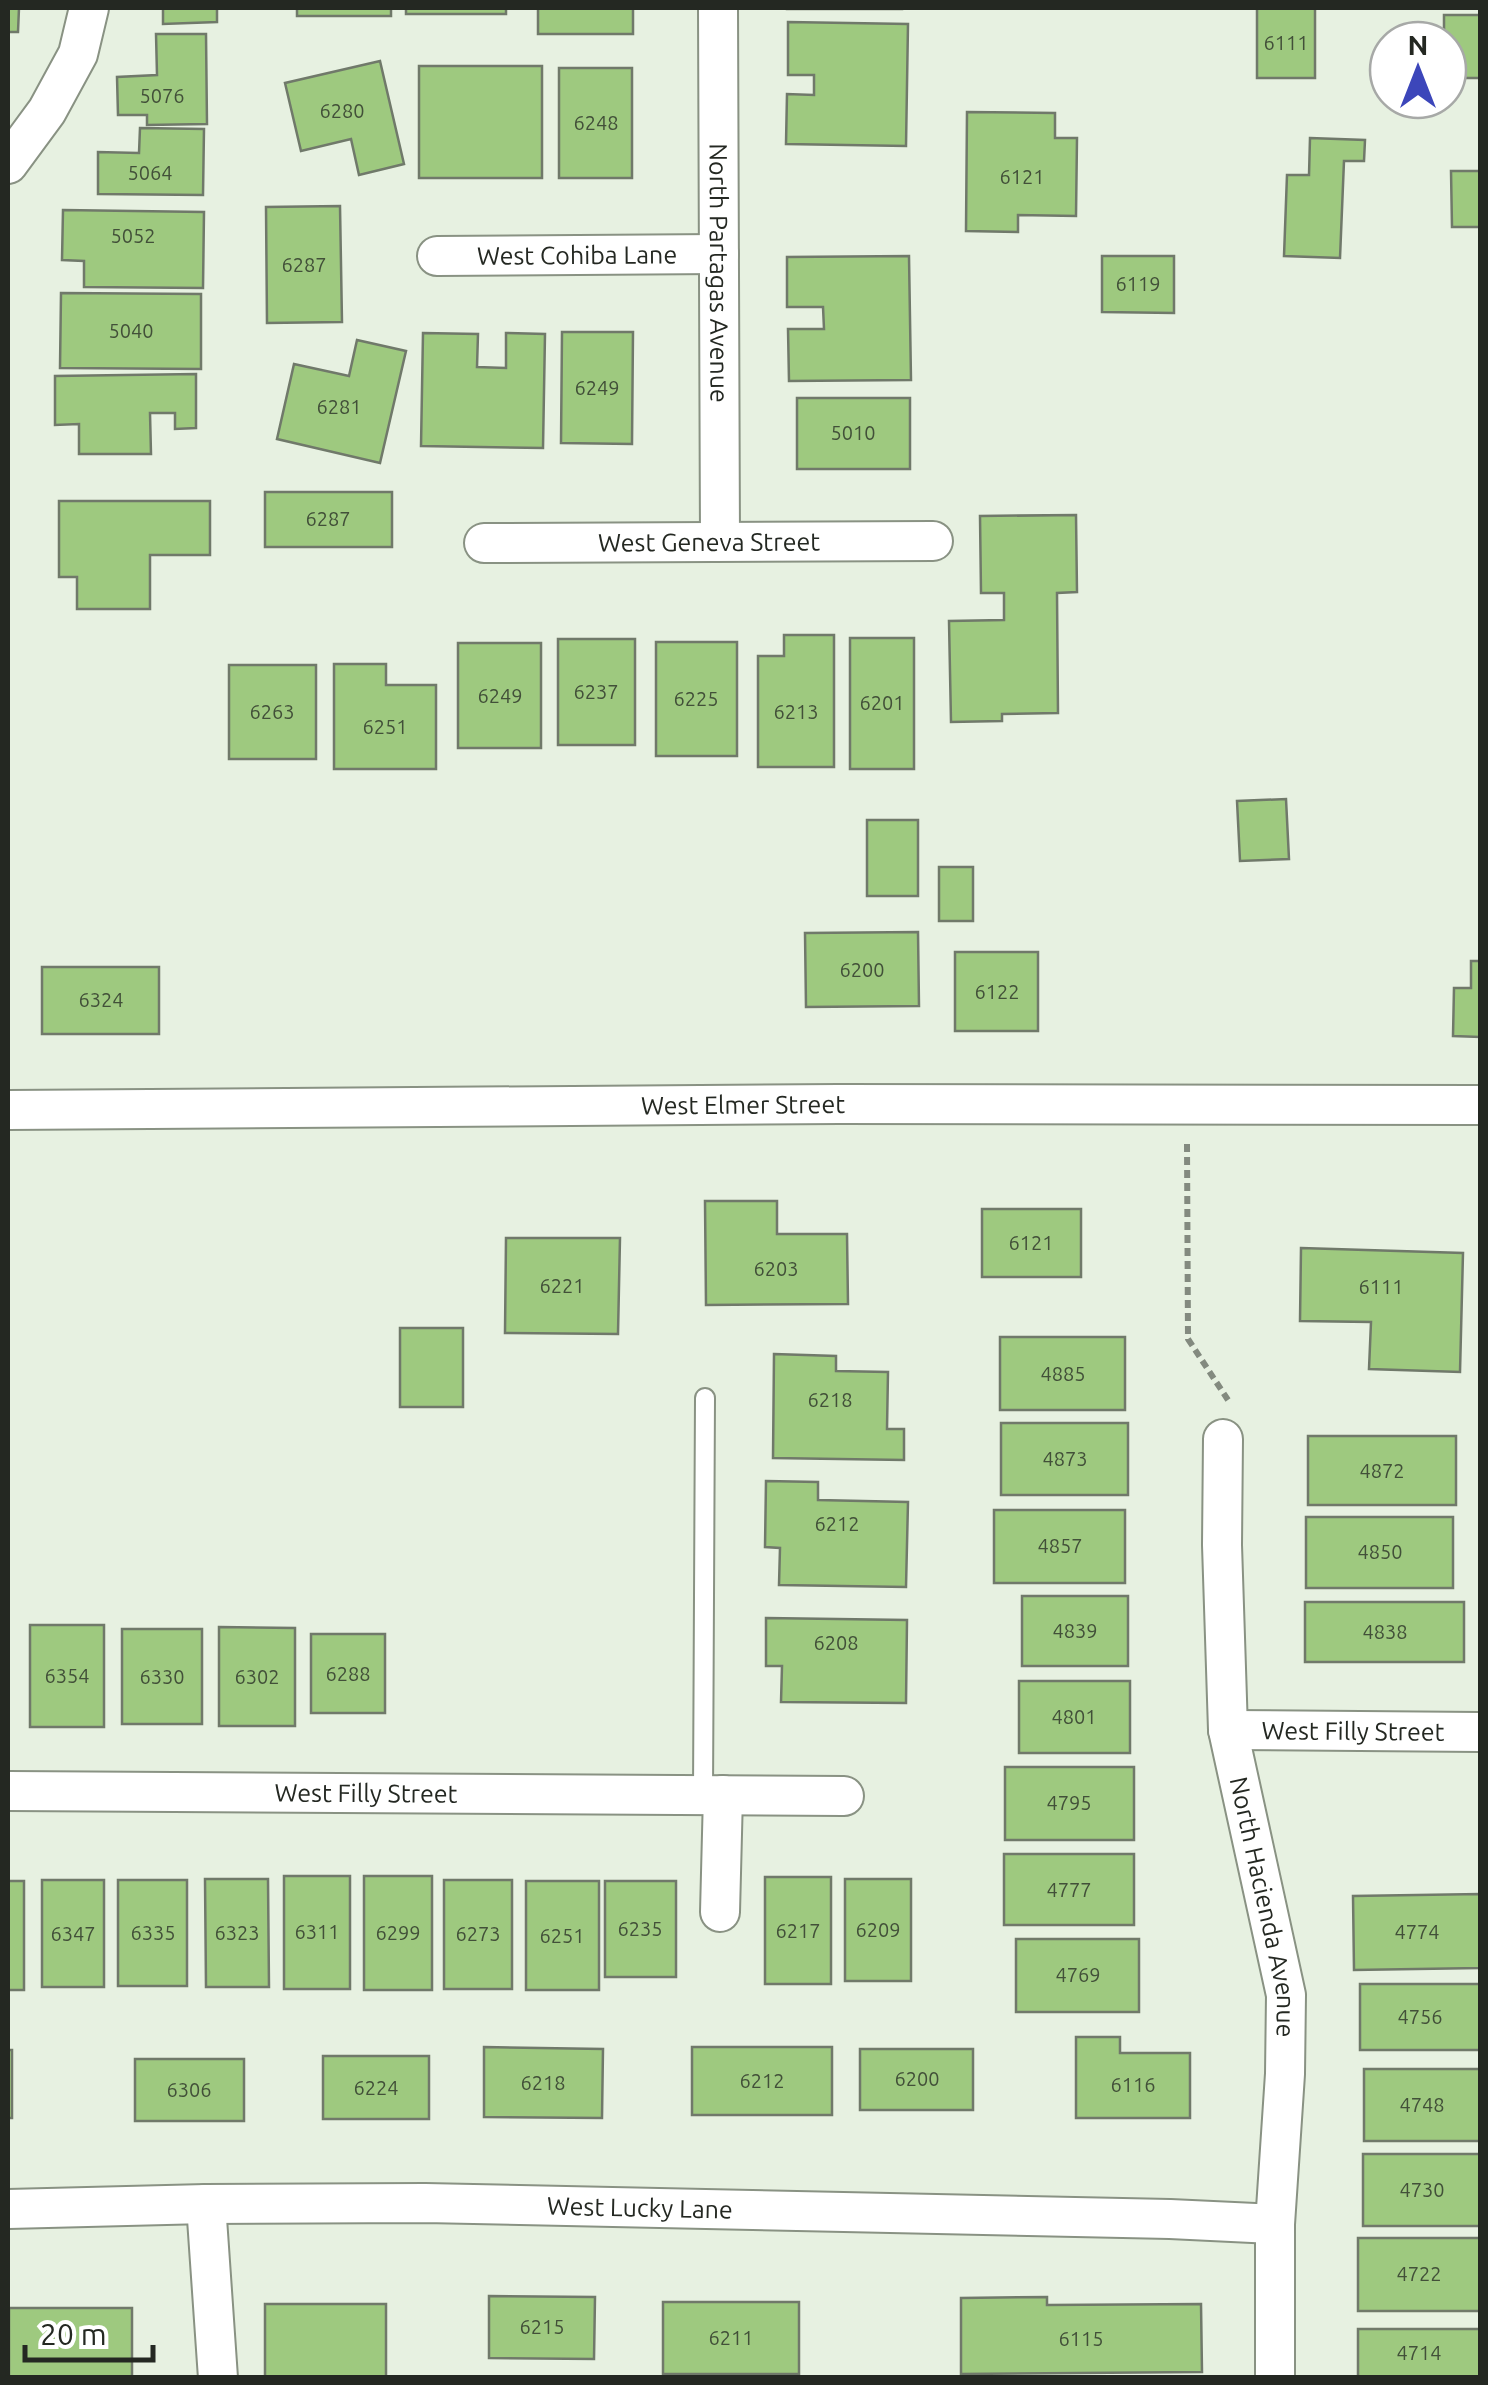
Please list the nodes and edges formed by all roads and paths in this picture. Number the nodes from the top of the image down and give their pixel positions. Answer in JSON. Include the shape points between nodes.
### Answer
{"nodes":[{"id":1,"x":89,"y":8,"type":"edge"},
{"id":2,"x":718,"y":8,"type":"edge"},
{"id":3,"x":8,"y":164,"type":"edge"},
{"id":4,"x":719,"y":254,"type":"junction"},
{"id":5,"x":437,"y":256,"type":"dead end"},
{"id":6,"x":720,"y":541,"type":"junction"},
{"id":7,"x":933,"y":541,"type":"dead end"},
{"id":8,"x":484,"y":543,"type":"dead end"},
{"id":9,"x":1186,"y":1104,"type":"junction"},
{"id":10,"x":1480,"y":1105,"type":"edge"},
{"id":11,"x":8,"y":1110,"type":"edge"},
{"id":12,"x":704,"y":1398,"type":"dead end"},
{"id":13,"x":1229,"y":1424,"type":"joint"},
{"id":14,"x":1228,"y":1730,"type":"junction"},
{"id":15,"x":1480,"y":1732,"type":"edge"},
{"id":16,"x":8,"y":1791,"type":"edge"},
{"id":17,"x":713,"y":1795,"type":"junction"},
{"id":18,"x":844,"y":1796,"type":"dead end"},
{"id":19,"x":720,"y":1912,"type":"dead end"},
{"id":20,"x":206,"y":2204,"type":"junction"},
{"id":21,"x":8,"y":2209,"type":"edge"},
{"id":22,"x":1275,"y":2224,"type":"junction"},
{"id":23,"x":218,"y":2378,"type":"edge"},
{"id":24,"x":1275,"y":2378,"type":"edge"}],
"edges":[{"from":1,"to":3,"type":"street","via":[[78,54]]},
{"from":2,"to":4,"type":"street","name":"North Partagas Avenue"},
{"from":4,"to":5,"type":"street","name":"West Cohiba Lane"},
{"from":4,"to":6,"type":"street","name":"North Partagas Avenue"},
{"from":6,"to":7,"type":"street","name":"West Geneva Street"},
{"from":6,"to":8,"type":"street","name":"West Geneva Street"},
{"from":9,"to":10,"type":"street","name":"West Elmer Street"},
{"from":9,"to":11,"type":"street","name":"West Elmer Street"},
{"from":9,"to":13,"type":"path","via":[[1188,1338]]},
{"from":12,"to":17,"type":"lane"},
{"from":13,"to":14,"type":"street","name":"North Hacienda Avenue","via":[[1222,1545]]},
{"from":14,"to":15,"type":"street","name":"West Filly Street"},
{"from":14,"to":22,"type":"street","name":"North Hacienda Avenue","via":[[1286,1995]]},
{"from":16,"to":17,"type":"street","name":"West Filly Street"},
{"from":17,"to":18,"type":"street","name":"West Filly Street"},
{"from":17,"to":19,"type":"street"},
{"from":20,"to":21,"type":"street","name":"West Lucky Lane"},
{"from":20,"to":22,"type":"street","name":"West Lucky Lane","via":[[425,2203]]},
{"from":20,"to":23,"type":"street"},
{"from":22,"to":24,"type":"street","name":"North Hacienda Avenue"}]}
